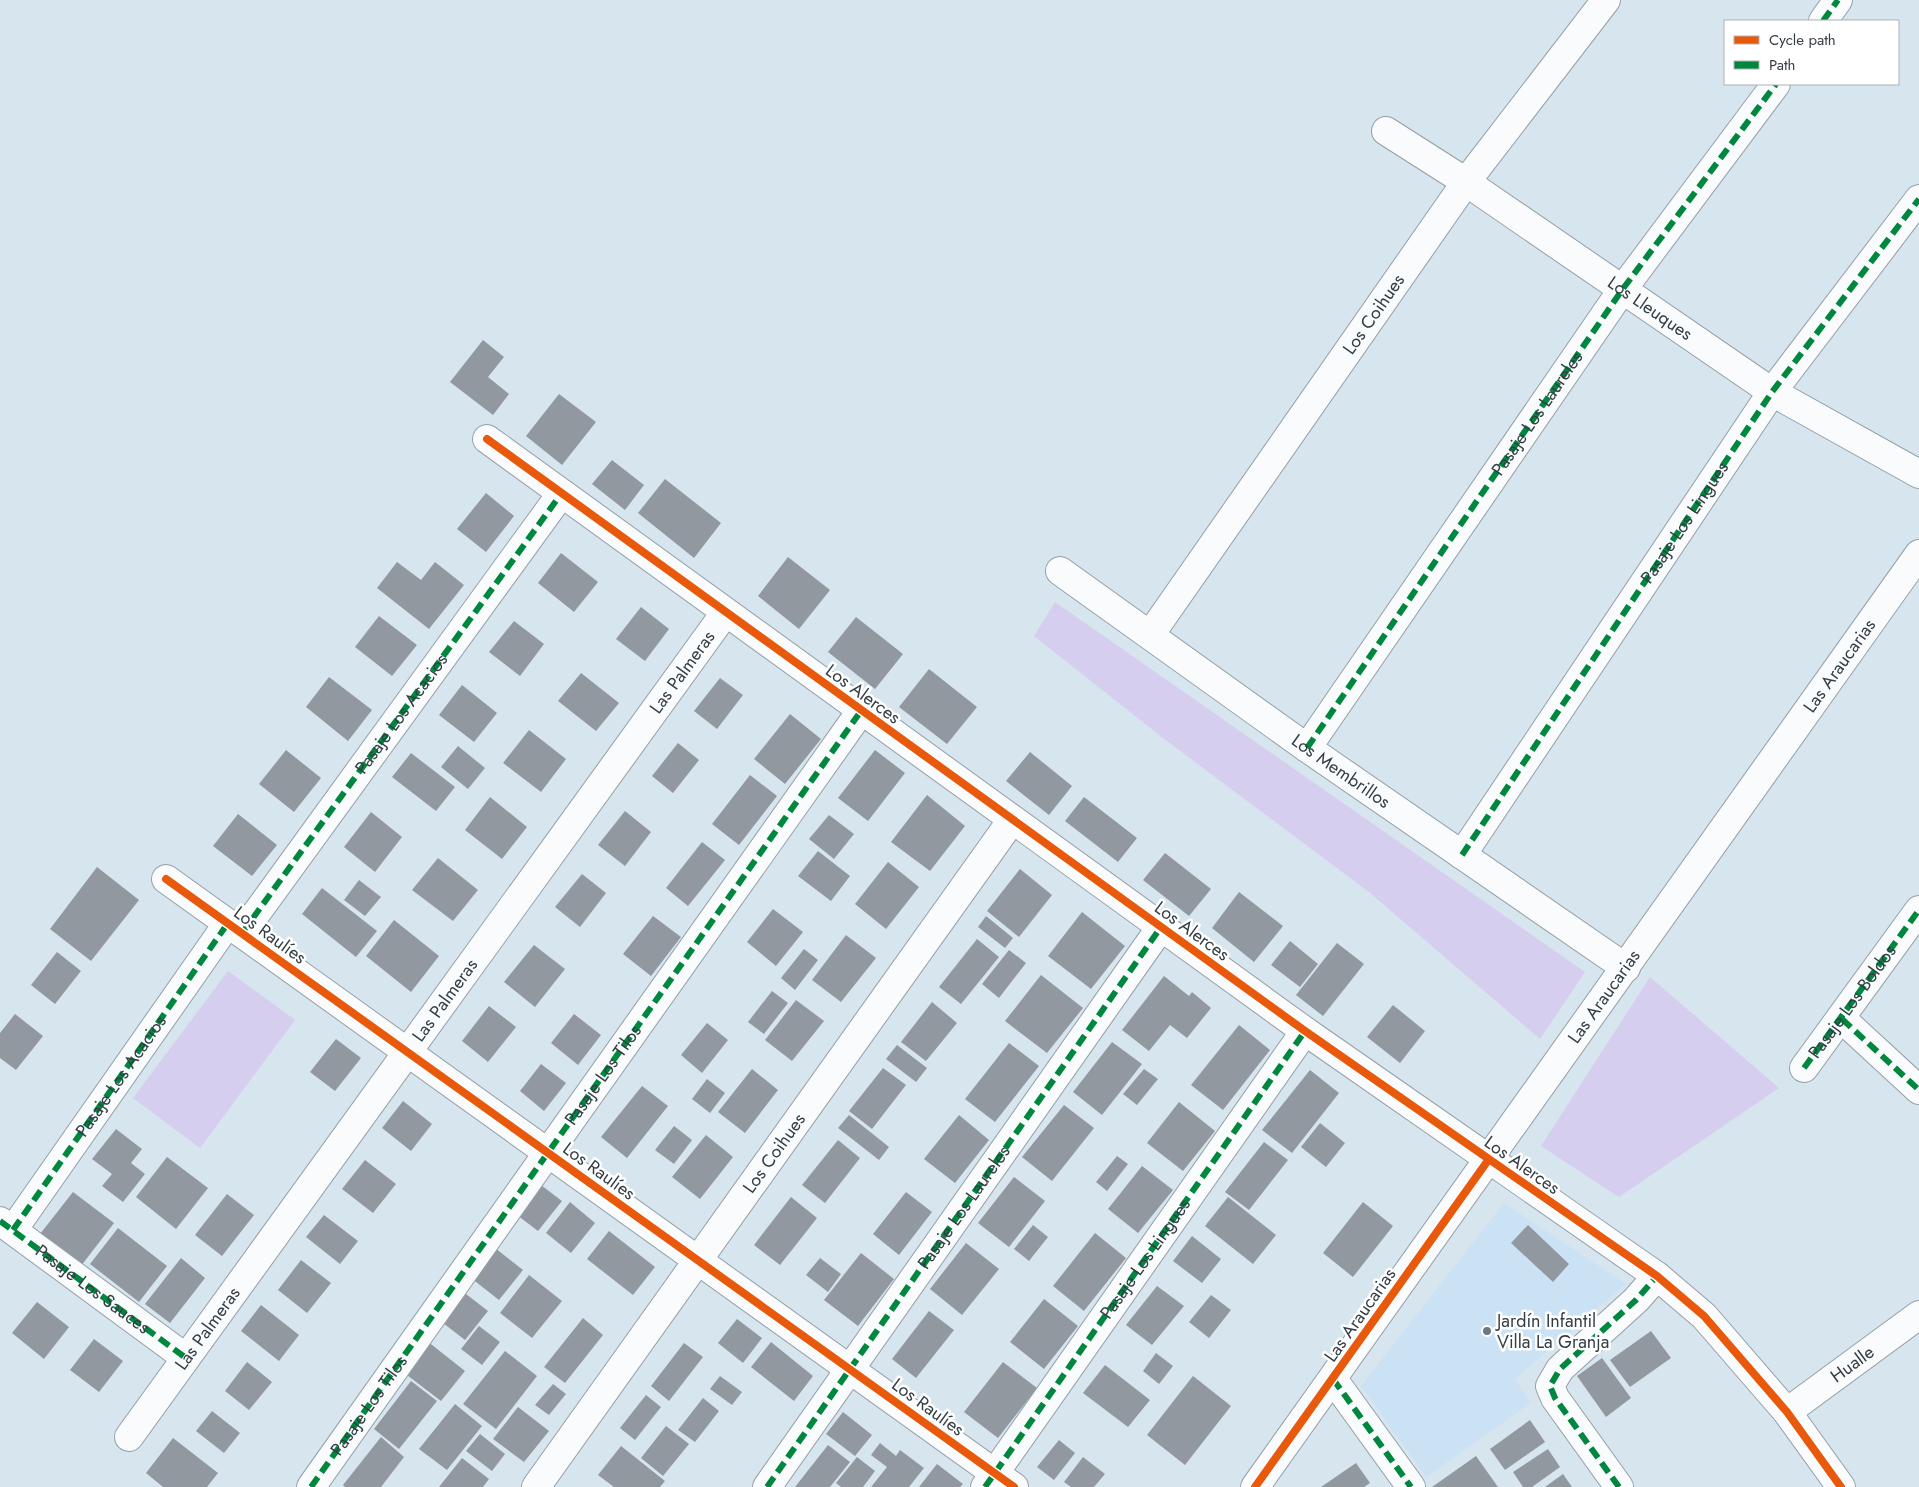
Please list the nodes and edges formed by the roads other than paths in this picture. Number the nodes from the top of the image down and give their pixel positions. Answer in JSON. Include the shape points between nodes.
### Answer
{"nodes":[{"id":1,"x":1606,"y":0,"type":"edge"},
{"id":2,"x":1838,"y":0,"type":"edge"},
{"id":3,"x":1824,"y":20,"type":"edge"},
{"id":4,"x":1775,"y":85,"type":"edge"},
{"id":5,"x":1386,"y":132,"type":"dead end"},
{"id":6,"x":1466,"y":182,"type":"junction"},
{"id":7,"x":1919,"y":199,"type":"edge"},
{"id":8,"x":1622,"y":290,"type":"junction"},
{"id":9,"x":1772,"y":392,"type":"junction"},
{"id":10,"x":486,"y":439,"type":"dead end"},
{"id":11,"x":1919,"y":474,"type":"edge"},
{"id":12,"x":561,"y":494,"type":"junction"},
{"id":13,"x":1919,"y":554,"type":"edge"},
{"id":14,"x":1060,"y":570,"type":"dead end"},
{"id":15,"x":725,"y":613,"type":"junction"},
{"id":16,"x":1150,"y":635,"type":"junction"},
{"id":17,"x":861,"y":711,"type":"junction"},
{"id":18,"x":1307,"y":748,"type":"junction"},
{"id":19,"x":1012,"y":820,"type":"junction"},
{"id":20,"x":1462,"y":855,"type":"junction"},
{"id":21,"x":166,"y":879,"type":"dead end"},
{"id":22,"x":1919,"y":910,"type":"edge"},
{"id":23,"x":1161,"y":927,"type":"junction"},
{"id":24,"x":235,"y":928,"type":"junction"},
{"id":25,"x":1626,"y":968,"type":"junction"},
{"id":26,"x":1842,"y":1019,"type":"junction"},
{"id":27,"x":1305,"y":1031,"type":"junction"},
{"id":28,"x":408,"y":1052,"type":"junction"},
{"id":29,"x":1804,"y":1068,"type":"dead end"},
{"id":30,"x":1919,"y":1090,"type":"edge"},
{"id":31,"x":548,"y":1153,"type":"junction"},
{"id":32,"x":1489,"y":1159,"type":"junction"},
{"id":33,"x":6,"y":1226,"type":"edge"},
{"id":34,"x":697,"y":1260,"type":"junction"},
{"id":35,"x":1657,"y":1276,"type":"junction"},
{"id":36,"x":1919,"y":1315,"type":"edge"},
{"id":37,"x":186,"y":1358,"type":"junction"},
{"id":38,"x":850,"y":1369,"type":"junction"},
{"id":39,"x":1333,"y":1380,"type":"junction"},
{"id":40,"x":1787,"y":1412,"type":"junction"},
{"id":41,"x":129,"y":1437,"type":"dead end"},
{"id":42,"x":998,"y":1482,"type":"edge"},
{"id":43,"x":311,"y":1487,"type":"edge"},
{"id":44,"x":536,"y":1487,"type":"edge"},
{"id":45,"x":767,"y":1487,"type":"edge"},
{"id":46,"x":1255,"y":1487,"type":"edge"},
{"id":47,"x":1411,"y":1487,"type":"edge"},
{"id":48,"x":1619,"y":1487,"type":"edge"},
{"id":49,"x":1840,"y":1487,"type":"edge"}],
"edges":[{"from":1,"to":6,"type":"street","name":"Los Coihues"},
{"from":2,"to":3,"type":"street"},
{"from":4,"to":8,"type":"street","name":"Pasaje Los Laureles"},
{"from":5,"to":6,"type":"street","name":"Los Lleuques"},
{"from":6,"to":8,"type":"street","name":"Los Lleuques"},
{"from":6,"to":16,"type":"street","name":"Los Coihues"},
{"from":7,"to":9,"type":"street","name":"Pasaje Los Lingues"},
{"from":8,"to":9,"type":"street","name":"Los Lleuques"},
{"from":8,"to":18,"type":"street","name":"Pasaje Los Laureles"},
{"from":9,"to":11,"type":"street","name":"Los Lleuques"},
{"from":9,"to":20,"type":"street","name":"Pasaje Los Lingues"},
{"from":10,"to":12,"type":"street","name":"Los Alerces"},
{"from":12,"to":15,"type":"street","name":"Los Alerces"},
{"from":12,"to":24,"type":"street","name":"Pasaje Los Acacios"},
{"from":13,"to":25,"type":"street","name":"Las Araucarias"},
{"from":14,"to":16,"type":"street","name":"Los Membrillos"},
{"from":15,"to":17,"type":"street","name":"Los Alerces"},
{"from":15,"to":28,"type":"street","name":"Las Palmeras"},
{"from":16,"to":18,"type":"street","name":"Los Membrillos"},
{"from":17,"to":19,"type":"street","name":"Los Alerces"},
{"from":17,"to":31,"type":"street","name":"Pasaje Los Tilos"},
{"from":18,"to":20,"type":"street","name":"Los Membrillos"},
{"from":19,"to":23,"type":"street","name":"Los Alerces"},
{"from":19,"to":34,"type":"street","name":"Los Coihues"},
{"from":20,"to":25,"type":"street","name":"Los Membrillos"},
{"from":21,"to":24,"type":"street","name":"Los Raulíes"},
{"from":22,"to":26,"type":"street","name":"Pasaje Los Boldos"},
{"from":23,"to":27,"type":"street","name":"Los Alerces"},
{"from":23,"to":38,"type":"street","name":"Pasaje Los Laureles"},
{"from":24,"to":28,"type":"street","name":"Los Raulíes"},
{"from":24,"to":33,"type":"street","name":"Pasaje Los Acacios"},
{"from":25,"to":32,"type":"street","name":"Las Araucarias"},
{"from":26,"to":29,"type":"street","name":"Pasaje Los Boldos"},
{"from":26,"to":30,"type":"street"},
{"from":27,"to":32,"type":"street","name":"Los Alerces"},
{"from":27,"to":42,"type":"street","name":"Pasaje Los Lingues"},
{"from":28,"to":31,"type":"street","name":"Los Raulíes"},
{"from":28,"to":37,"type":"street","name":"Las Palmeras"},
{"from":31,"to":34,"type":"street","name":"Los Raulíes"},
{"from":31,"to":43,"type":"street","name":"Pasaje Los Tilos"},
{"from":32,"to":35,"type":"street","name":"Los Alerces"},
{"from":32,"to":39,"type":"street","name":"Las Araucarias"},
{"from":33,"to":37,"type":"street","name":"Pasaje Los Sauces"},
{"from":34,"to":38,"type":"street","name":"Los Raulíes"},
{"from":34,"to":44,"type":"street","name":"Los Coihues"},
{"from":35,"to":40,"type":"street","name":"Los Alerces","via":[[1704,1316]]},
{"from":35,"to":48,"type":"street","via":[[1636,1300],[1560,1369],[1550,1386],[1555,1398]]},
{"from":36,"to":40,"type":"street","name":"Hualle"},
{"from":37,"to":41,"type":"street","name":"Las Palmeras"},
{"from":38,"to":42,"type":"street","name":"Los Raulíes"},
{"from":38,"to":45,"type":"street","name":"Pasaje Los Laureles"},
{"from":39,"to":46,"type":"street","name":"Las Araucarias"},
{"from":39,"to":47,"type":"street"},
{"from":40,"to":49,"type":"street","name":"Los Alerces"}]}
